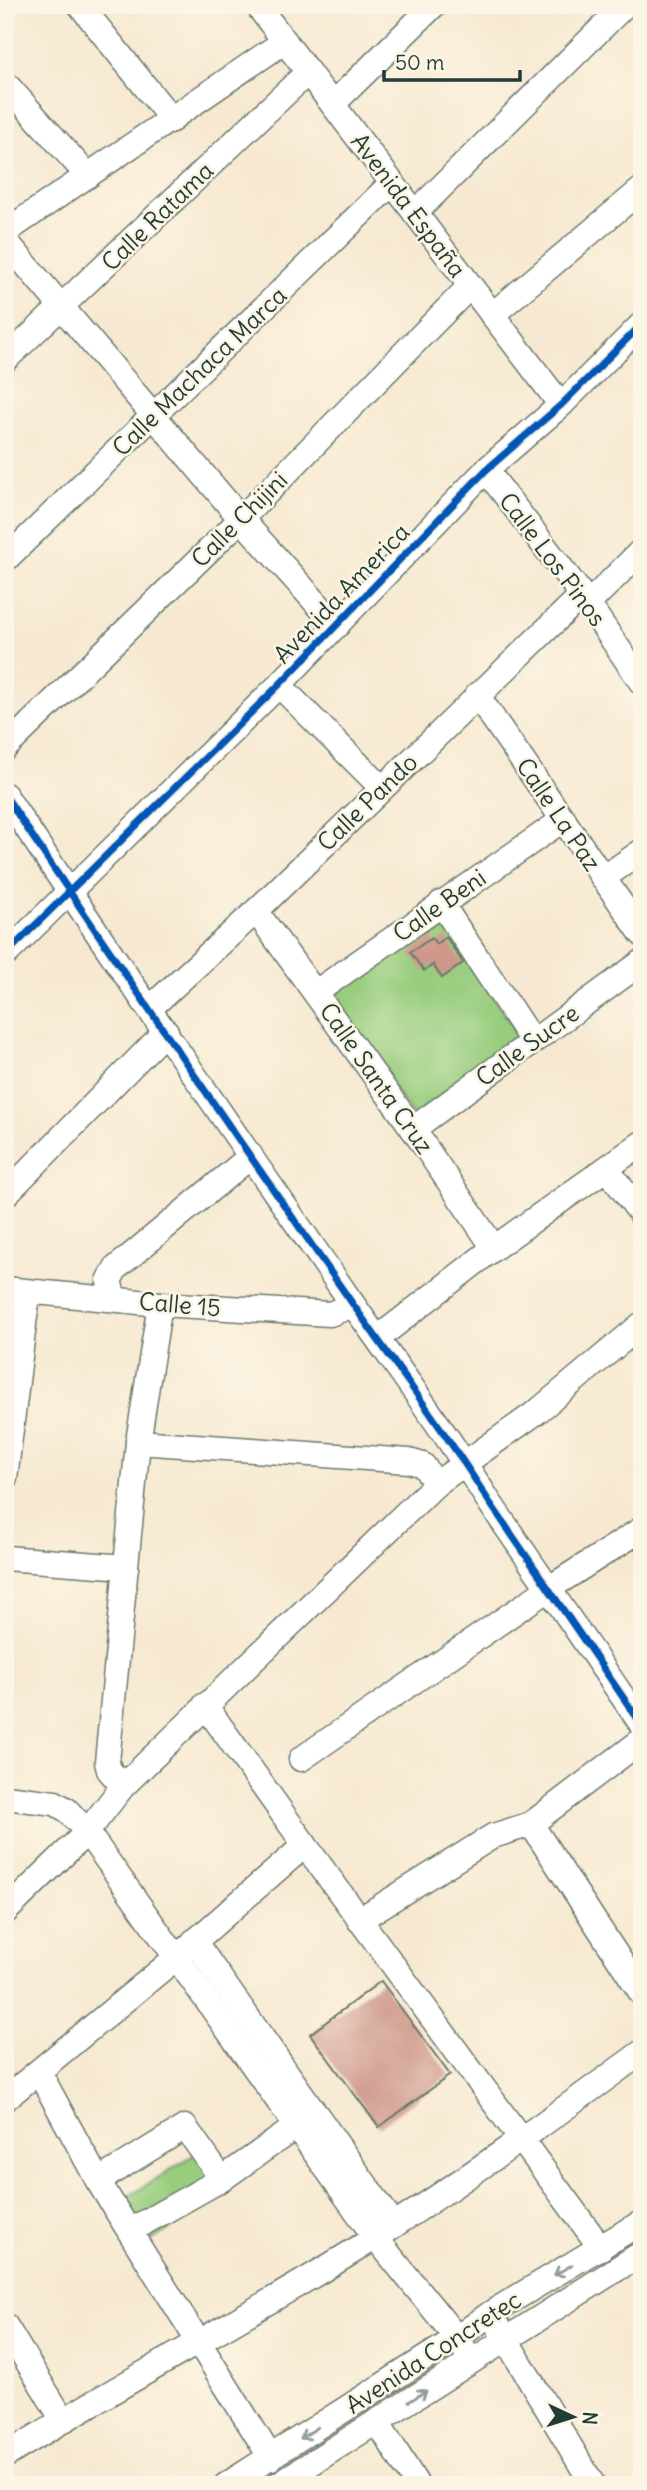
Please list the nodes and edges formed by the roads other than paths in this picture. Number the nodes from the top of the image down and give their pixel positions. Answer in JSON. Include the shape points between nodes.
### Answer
{"nodes":[{"id":1,"x":80,"y":5,"type":"edge"},
{"id":2,"x":257,"y":5,"type":"edge"},
{"id":3,"x":434,"y":5,"type":"edge"},
{"id":4,"x":625,"y":5,"type":"edge"},
{"id":5,"x":285,"y":41,"type":"junction"},
{"id":6,"x":308,"y":72,"type":"junction"},
{"id":7,"x":5,"y":83,"type":"edge"},
{"id":8,"x":332,"y":104,"type":"junction"},
{"id":9,"x":172,"y":120,"type":"junction"},
{"id":10,"x":88,"y":176,"type":"junction"},
{"id":11,"x":392,"y":183,"type":"junction"},
{"id":12,"x":642,"y":189,"type":"edge"},
{"id":13,"x":415,"y":213,"type":"junction"},
{"id":14,"x":5,"y":232,"type":"edge"},
{"id":15,"x":5,"y":240,"type":"edge"},
{"id":16,"x":470,"y":286,"type":"junction"},
{"id":17,"x":61,"y":306,"type":"junction"},
{"id":18,"x":492,"y":315,"type":"junction"},
{"id":19,"x":642,"y":324,"type":"edge"},
{"id":20,"x":5,"y":360,"type":"edge"},
{"id":21,"x":561,"y":405,"type":"junction"},
{"id":22,"x":155,"y":414,"type":"junction"},
{"id":23,"x":486,"y":470,"type":"junction"},
{"id":24,"x":241,"y":519,"type":"junction"},
{"id":25,"x":642,"y":550,"type":"edge"},
{"id":26,"x":5,"y":560,"type":"edge"},
{"id":27,"x":585,"y":600,"type":"junction"},
{"id":28,"x":337,"y":626,"type":"junction"},
{"id":29,"x":642,"y":683,"type":"edge"},
{"id":30,"x":279,"y":685,"type":"junction"},
{"id":31,"x":477,"y":695,"type":"junction"},
{"id":32,"x":5,"y":748,"type":"edge"},
{"id":33,"x":382,"y":788,"type":"junction"},
{"id":34,"x":5,"y":795,"type":"edge"},
{"id":35,"x":564,"y":819,"type":"junction"},
{"id":36,"x":642,"y":851,"type":"edge"},
{"id":37,"x":603,"y":878,"type":"junction"},
{"id":38,"x":68,"y":891,"type":"junction"},
{"id":39,"x":441,"y":902,"type":"junction"},
{"id":40,"x":256,"y":911,"type":"junction"},
{"id":41,"x":642,"y":934,"type":"edge"},
{"id":42,"x":5,"y":954,"type":"edge"},
{"id":43,"x":642,"y":962,"type":"edge"},
{"id":44,"x":316,"y":992,"type":"junction"},
{"id":45,"x":149,"y":1008,"type":"junction"},
{"id":46,"x":166,"y":1031,"type":"junction"},
{"id":47,"x":532,"y":1041,"type":"junction"},
{"id":48,"x":413,"y":1129,"type":"junction"},
{"id":49,"x":642,"y":1143,"type":"edge"},
{"id":50,"x":251,"y":1156,"type":"junction"},
{"id":51,"x":607,"y":1169,"type":"junction"},
{"id":52,"x":5,"y":1195,"type":"edge"},
{"id":53,"x":642,"y":1214,"type":"edge"},
{"id":54,"x":494,"y":1248,"type":"junction"},
{"id":55,"x":17,"y":1291,"type":"edge"},
{"id":56,"x":114,"y":1298,"type":"junction"},
{"id":57,"x":160,"y":1304,"type":"junction"},
{"id":58,"x":354,"y":1305,"type":"junction"},
{"id":59,"x":639,"y":1334,"type":"edge"},
{"id":60,"x":378,"y":1338,"type":"junction"},
{"id":61,"x":138,"y":1442,"type":"junction"},
{"id":62,"x":466,"y":1464,"type":"junction"},
{"id":63,"x":5,"y":1478,"type":"edge"},
{"id":64,"x":436,"y":1484,"type":"junction"},
{"id":65,"x":642,"y":1529,"type":"edge"},
{"id":66,"x":5,"y":1558,"type":"edge"},
{"id":67,"x":126,"y":1567,"type":"junction"},
{"id":68,"x":548,"y":1589,"type":"junction"},
{"id":69,"x":205,"y":1705,"type":"junction"},
{"id":70,"x":642,"y":1725,"type":"edge"},
{"id":71,"x":642,"y":1740,"type":"edge"},
{"id":72,"x":301,"y":1759,"type":"dead end"},
{"id":73,"x":123,"y":1786,"type":"junction"},
{"id":74,"x":5,"y":1797,"type":"edge"},
{"id":75,"x":531,"y":1824,"type":"junction"},
{"id":76,"x":87,"y":1832,"type":"junction"},
{"id":77,"x":304,"y":1845,"type":"junction"},
{"id":78,"x":5,"y":1912,"type":"edge"},
{"id":79,"x":359,"y":1920,"type":"junction"},
{"id":80,"x":186,"y":1949,"type":"junction"},
{"id":81,"x":642,"y":1994,"type":"edge"},
{"id":82,"x":642,"y":2052,"type":"edge"},
{"id":83,"x":40,"y":2072,"type":"junction"},
{"id":84,"x":5,"y":2099,"type":"edge"},
{"id":85,"x":297,"y":2126,"type":"junction"},
{"id":86,"x":521,"y":2141,"type":"junction"},
{"id":87,"x":222,"y":2179,"type":"junction"},
{"id":88,"x":99,"y":2181,"type":"junction"},
{"id":89,"x":642,"y":2222,"type":"edge"},
{"id":90,"x":131,"y":2230,"type":"junction"},
{"id":91,"x":384,"y":2231,"type":"junction"},
{"id":92,"x":601,"y":2248,"type":"junction"},
{"id":93,"x":642,"y":2253,"type":"edge"},
{"id":94,"x":491,"y":2313,"type":"junction"},
{"id":95,"x":5,"y":2325,"type":"edge"},
{"id":96,"x":457,"y":2338,"type":"junction"},
{"id":97,"x":506,"y":2340,"type":"junction"},
{"id":98,"x":199,"y":2342,"type":"junction"},
{"id":99,"x":472,"y":2361,"type":"junction"},
{"id":100,"x":63,"y":2420,"type":"junction"},
{"id":101,"x":377,"y":2421,"type":"junction"},
{"id":102,"x":5,"y":2456,"type":"edge"},
{"id":103,"x":271,"y":2458,"type":"junction"},
{"id":104,"x":226,"y":2485,"type":"edge"},
{"id":105,"x":277,"y":2485,"type":"edge"},
{"id":106,"x":417,"y":2485,"type":"edge"},
{"id":107,"x":593,"y":2485,"type":"edge"}],
"edges":[{"from":1,"to":9,"type":"street"},
{"from":2,"to":5,"type":"street","name":"Avenida España"},
{"from":3,"to":8,"type":"street"},
{"from":4,"to":13,"type":"street"},
{"from":5,"to":6,"type":"street","name":"Avenida España"},
{"from":5,"to":9,"type":"street"},
{"from":6,"to":8,"type":"street","name":"Avenida España"},
{"from":6,"to":17,"type":"street","name":"Calle Ratama"},
{"from":7,"to":10,"type":"street"},
{"from":8,"to":11,"type":"street","name":"Avenida España"},
{"from":9,"to":10,"type":"street"},
{"from":10,"to":14,"type":"street"},
{"from":11,"to":13,"type":"street","name":"Avenida España"},
{"from":11,"to":22,"type":"street","name":"Calle Machaca Marca"},
{"from":12,"to":18,"type":"street"},
{"from":13,"to":16,"type":"street","name":"Avenida España"},
{"from":15,"to":17,"type":"street"},
{"from":16,"to":18,"type":"street","name":"Avenida España"},
{"from":16,"to":24,"type":"street","name":"Calle Chijini"},
{"from":17,"to":20,"type":"street","name":"Calle Ratama"},
{"from":17,"to":22,"type":"street"},
{"from":18,"to":21,"type":"street","name":"Avenida España"},
{"from":19,"to":21,"type":"street","name":"Avenida America"},
{"from":21,"to":23,"type":"street","name":"Avenida America"},
{"from":22,"to":24,"type":"street"},
{"from":22,"to":26,"type":"street","name":"Calle Machaca Marca"},
{"from":23,"to":27,"type":"street","name":"Calle Los Pinos"},
{"from":23,"to":28,"type":"street","name":"Avenida America"},
{"from":24,"to":28,"type":"street"},
{"from":24,"to":32,"type":"street","name":"Calle Chijini"},
{"from":25,"to":27,"type":"street","name":"Calle Pando"},
{"from":27,"to":29,"type":"street","name":"Calle Los Pinos"},
{"from":27,"to":31,"type":"street","name":"Calle Pando"},
{"from":28,"to":30,"type":"street","name":"Avenida America"},
{"from":30,"to":33,"type":"street"},
{"from":30,"to":38,"type":"street","name":"Avenida America"},
{"from":31,"to":33,"type":"street","name":"Calle Pando"},
{"from":31,"to":35,"type":"street","name":"Calle La Paz"},
{"from":33,"to":40,"type":"street","name":"Calle Pando"},
{"from":34,"to":38,"type":"street"},
{"from":35,"to":37,"type":"street","name":"Calle La Paz"},
{"from":35,"to":39,"type":"street","name":"Calle Beni"},
{"from":36,"to":37,"type":"street"},
{"from":37,"to":41,"type":"street","name":"Calle La Paz"},
{"from":38,"to":42,"type":"street","name":"Avenida America"},
{"from":38,"to":45,"type":"street"},
{"from":39,"to":44,"type":"street","name":"Calle Beni"},
{"from":39,"to":47,"type":"street"},
{"from":40,"to":44,"type":"street","name":"Calle Santa Cruz"},
{"from":40,"to":45,"type":"street","name":"Calle Pando"},
{"from":43,"to":47,"type":"street","name":"Calle Sucre"},
{"from":44,"to":48,"type":"street","name":"Calle Santa Cruz"},
{"from":45,"to":46,"type":"street"},
{"from":46,"to":50,"type":"street"},
{"from":46,"to":52,"type":"street"},
{"from":47,"to":48,"type":"street","name":"Calle Sucre"},
{"from":48,"to":54,"type":"street","name":"Calle Santa Cruz"},
{"from":49,"to":51,"type":"street"},
{"from":50,"to":56,"type":"street","via":[[116,1268],[109,1281]]},
{"from":50,"to":58,"type":"street"},
{"from":51,"to":53,"type":"street"},
{"from":51,"to":54,"type":"street"},
{"from":54,"to":60,"type":"street"},
{"from":55,"to":56,"type":"street","name":"Calle 15"},
{"from":55,"to":63,"type":"street"},
{"from":56,"to":57,"type":"street","name":"Calle 15"},
{"from":57,"to":58,"type":"street","name":"Calle 15","via":[[330,1314]]},
{"from":57,"to":61,"type":"street"},
{"from":58,"to":60,"type":"street"},
{"from":59,"to":62,"type":"street"},
{"from":60,"to":62,"type":"street"},
{"from":61,"to":64,"type":"street","via":[[409,1461],[423,1465]]},
{"from":61,"to":67,"type":"street"},
{"from":62,"to":64,"type":"street"},
{"from":62,"to":68,"type":"street"},
{"from":64,"to":69,"type":"street"},
{"from":65,"to":68,"type":"street"},
{"from":66,"to":67,"type":"street"},
{"from":67,"to":73,"type":"street","via":[[107,1762]]},
{"from":68,"to":70,"type":"street"},
{"from":68,"to":72,"type":"street"},
{"from":69,"to":73,"type":"street"},
{"from":69,"to":77,"type":"street"},
{"from":71,"to":75,"type":"street"},
{"from":73,"to":76,"type":"street"},
{"from":74,"to":76,"type":"street","via":[[55,1802]]},
{"from":75,"to":79,"type":"street","via":[[493,1836]]},
{"from":75,"to":81,"type":"street"},
{"from":76,"to":78,"type":"street"},
{"from":76,"to":80,"type":"street"},
{"from":77,"to":79,"type":"street"},
{"from":77,"to":80,"type":"street"},
{"from":79,"to":86,"type":"street"},
{"from":80,"to":83,"type":"street"},
{"from":80,"to":85,"type":"street"},
{"from":80,"to":91,"type":"street"},
{"from":82,"to":86,"type":"street"},
{"from":83,"to":84,"type":"street"},
{"from":83,"to":88,"type":"street"},
{"from":85,"to":87,"type":"street"},
{"from":85,"to":91,"type":"street"},
{"from":86,"to":91,"type":"street"},
{"from":86,"to":92,"type":"street"},
{"from":87,"to":88,"type":"street","via":[[185,2127]]},
{"from":87,"to":90,"type":"street"},
{"from":88,"to":90,"type":"street"},
{"from":89,"to":92,"type":"street","name":"Avenida Concretec"},
{"from":90,"to":98,"type":"street"},
{"from":91,"to":96,"type":"street"},
{"from":91,"to":98,"type":"street"},
{"from":92,"to":94,"type":"street","name":"Avenida Concretec","one_way":true},
{"from":93,"to":97,"type":"street","name":"Avenida Concretec"},
{"from":94,"to":96,"type":"street","name":"Avenida Concretec"},
{"from":94,"to":97,"type":"street"},
{"from":95,"to":100,"type":"street"},
{"from":96,"to":99,"type":"street"},
{"from":96,"to":103,"type":"street","name":"Avenida Concretec","one_way":true},
{"from":97,"to":99,"type":"street","name":"Avenida Concretec"},
{"from":97,"to":107,"type":"street"},
{"from":98,"to":100,"type":"street"},
{"from":98,"to":103,"type":"street"},
{"from":101,"to":99,"type":"street","name":"Avenida Concretec","one_way":true},
{"from":100,"to":102,"type":"street"},
{"from":101,"to":105,"type":"street","name":"Avenida Concretec"},
{"from":101,"to":106,"type":"street"},
{"from":103,"to":104,"type":"street","name":"Avenida Concretec"}]}
